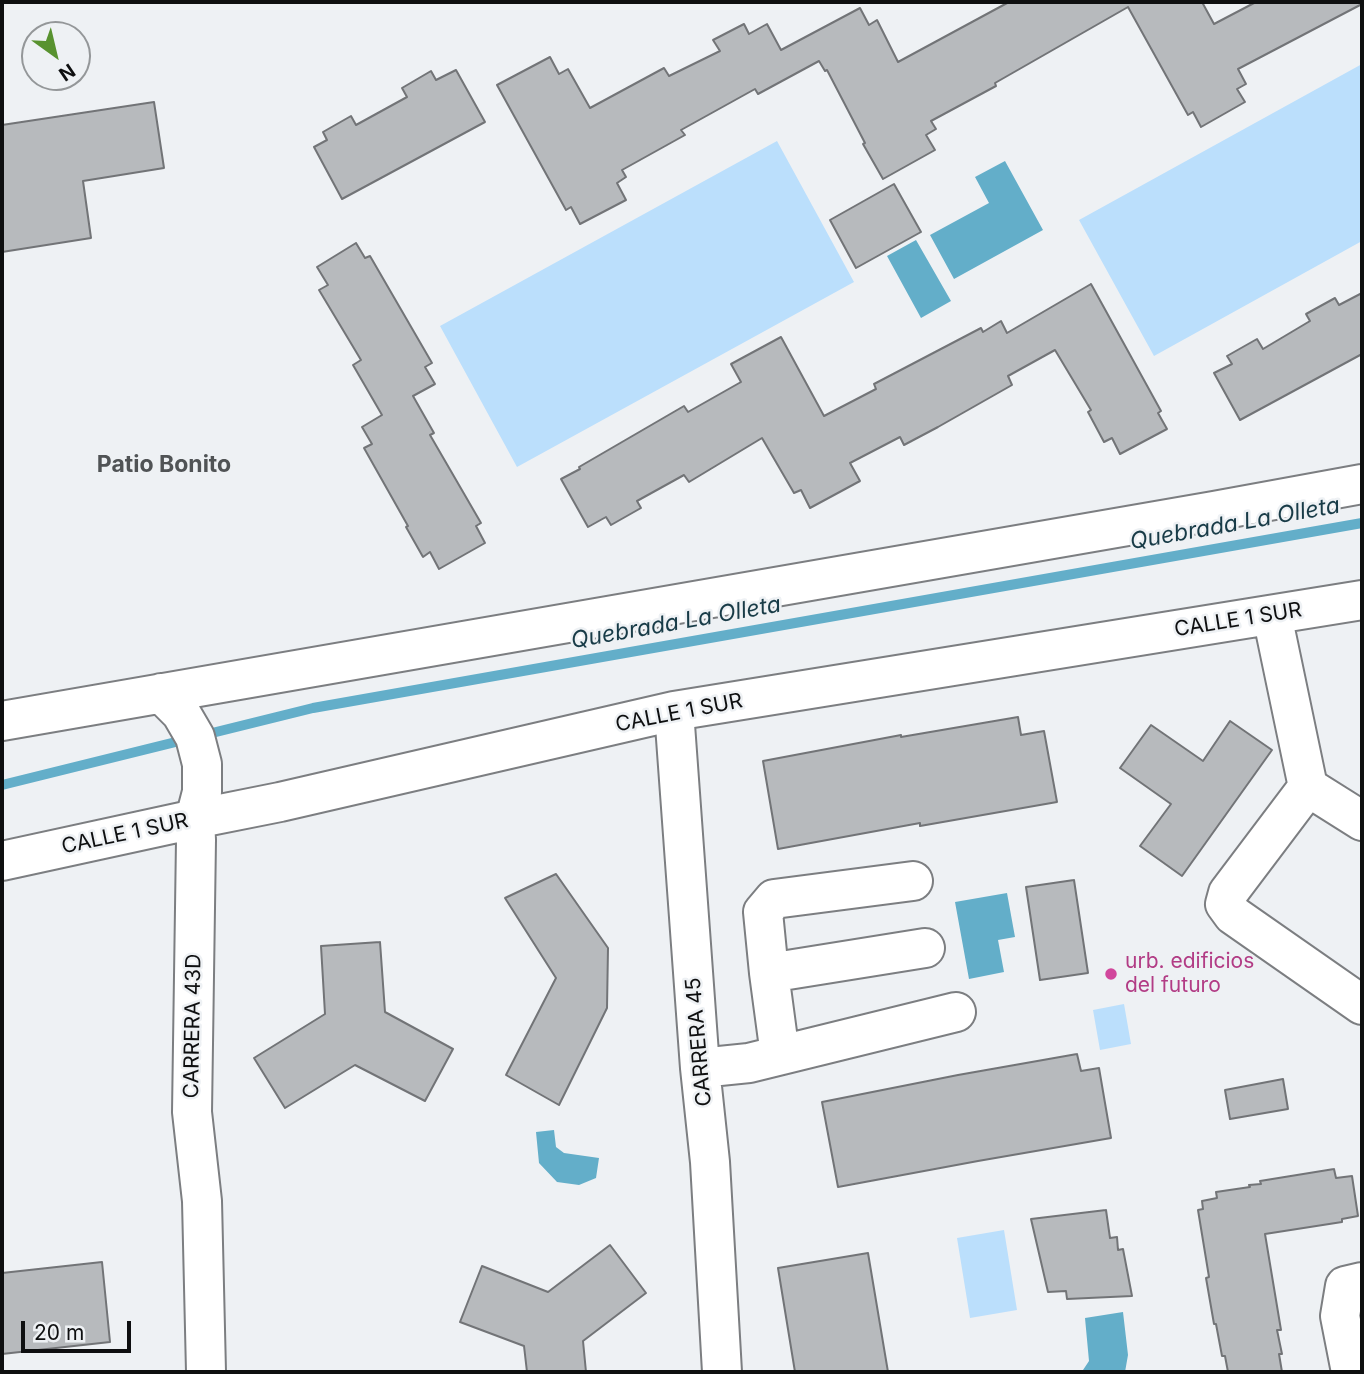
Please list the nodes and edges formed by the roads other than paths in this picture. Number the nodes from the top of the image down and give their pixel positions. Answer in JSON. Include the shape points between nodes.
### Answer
{"nodes":[{"id":1,"x":1362,"y":484,"type":"edge"},
{"id":2,"x":1362,"y":600,"type":"edge"},
{"id":3,"x":1272,"y":615,"type":"junction"},
{"id":4,"x":161,"y":693,"type":"junction"},
{"id":5,"x":674,"y":711,"type":"junction"},
{"id":6,"x":2,"y":721,"type":"edge"},
{"id":7,"x":1308,"y":787,"type":"junction"},
{"id":8,"x":195,"y":819,"type":"junction"},
{"id":9,"x":1362,"y":821,"type":"edge"},
{"id":10,"x":2,"y":861,"type":"edge"},
{"id":11,"x":914,"y":881,"type":"dead end"},
{"id":12,"x":925,"y":948,"type":"dead end"},
{"id":13,"x":769,"y":973,"type":"junction"},
{"id":14,"x":1362,"y":1005,"type":"edge"},
{"id":15,"x":956,"y":1013,"type":"dead end"},
{"id":16,"x":780,"y":1055,"type":"junction"},
{"id":17,"x":700,"y":1068,"type":"junction"},
{"id":18,"x":1362,"y":1282,"type":"edge"},
{"id":19,"x":206,"y":1372,"type":"edge"},
{"id":20,"x":722,"y":1372,"type":"edge"},
{"id":21,"x":1351,"y":1372,"type":"edge"}],
"edges":[{"from":1,"to":4,"type":"street"},
{"from":2,"to":3,"type":"street","name":"CALLE 1 SUR"},
{"from":3,"to":5,"type":"street","name":"CALLE 1 SUR"},
{"from":3,"to":7,"type":"street"},
{"from":4,"to":6,"type":"street"},
{"from":4,"to":8,"type":"street","name":"CARRERA 43D","via":[[195,737],[202,764],[202,792]]},
{"from":5,"to":8,"type":"street","name":"CALLE 1 SUR"},
{"from":5,"to":17,"type":"street","name":"CARRERA 45"},
{"from":7,"to":9,"type":"street"},
{"from":7,"to":14,"type":"street","via":[[1228,893],[1225,904],[1233,915]]},
{"from":8,"to":10,"type":"street","name":"CALLE 1 SUR"},
{"from":8,"to":19,"type":"street","name":"CARRERA 43D","via":[[192,1112],[202,1201]]},
{"from":11,"to":13,"type":"street","via":[[774,899],[763,912]]},
{"from":12,"to":13,"type":"street"},
{"from":13,"to":16,"type":"street"},
{"from":15,"to":16,"type":"street"},
{"from":16,"to":17,"type":"street"},
{"from":17,"to":20,"type":"street","name":"CARRERA 45"},
{"from":18,"to":21,"type":"street","via":[[1345,1286],[1340,1316]]}]}
